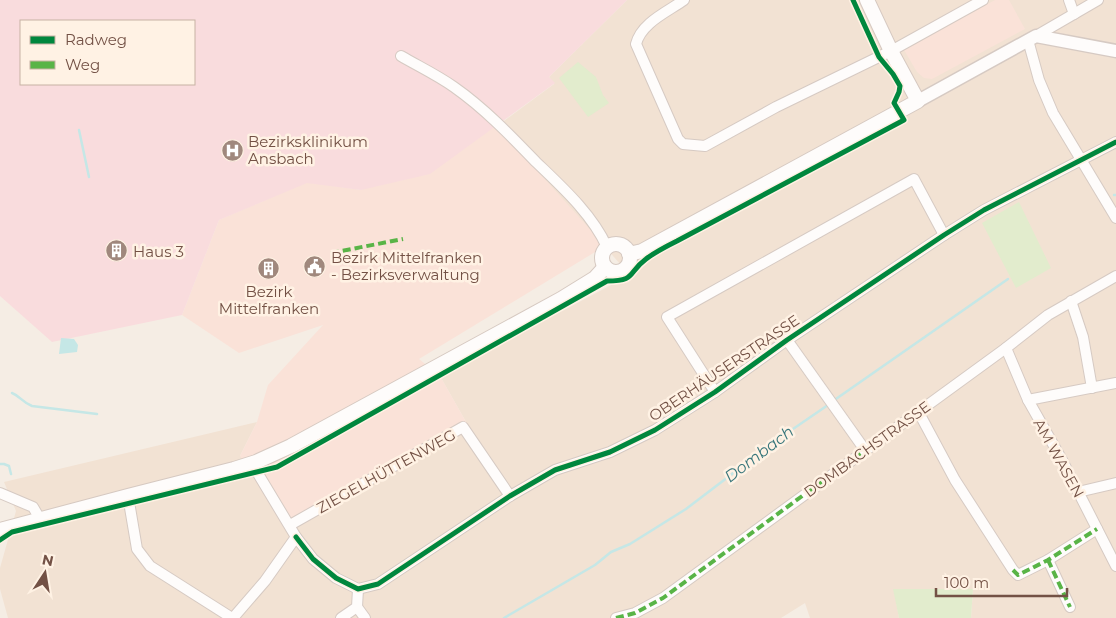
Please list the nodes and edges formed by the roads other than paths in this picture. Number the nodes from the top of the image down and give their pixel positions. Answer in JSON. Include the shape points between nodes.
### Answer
{"nodes":[{"id":1,"x":684,"y":0,"type":"edge"},
{"id":2,"x":867,"y":0,"type":"edge"},
{"id":3,"x":983,"y":0,"type":"edge"},
{"id":4,"x":1069,"y":0,"type":"edge"},
{"id":5,"x":1098,"y":0,"type":"edge"},
{"id":6,"x":1074,"y":14,"type":"junction"},
{"id":7,"x":1032,"y":38,"type":"junction"},
{"id":8,"x":891,"y":51,"type":"junction"},
{"id":9,"x":1116,"y":52,"type":"edge"},
{"id":10,"x":400,"y":56,"type":"dead end"},
{"id":11,"x":918,"y":101,"type":"junction"},
{"id":12,"x":1116,"y":142,"type":"edge"},
{"id":13,"x":1081,"y":161,"type":"junction"},
{"id":14,"x":1116,"y":218,"type":"edge"},
{"id":15,"x":944,"y":235,"type":"junction"},
{"id":16,"x":607,"y":247,"type":"junction"},
{"id":17,"x":629,"y":254,"type":"junction"},
{"id":18,"x":604,"y":267,"type":"junction"},
{"id":19,"x":1116,"y":276,"type":"edge"},
{"id":20,"x":1071,"y":301,"type":"junction"},
{"id":21,"x":787,"y":340,"type":"junction"},
{"id":22,"x":1006,"y":348,"type":"junction"},
{"id":23,"x":1116,"y":383,"type":"edge"},
{"id":24,"x":1092,"y":388,"type":"junction"},
{"id":25,"x":715,"y":392,"type":"junction"},
{"id":26,"x":1028,"y":400,"type":"junction"},
{"id":27,"x":918,"y":411,"type":"junction"},
{"id":28,"x":866,"y":450,"type":"junction"},
{"id":29,"x":256,"y":462,"type":"junction"},
{"id":30,"x":1116,"y":483,"type":"edge"},
{"id":31,"x":1078,"y":492,"type":"junction"},
{"id":32,"x":0,"y":493,"type":"edge"},
{"id":33,"x":128,"y":496,"type":"junction"},
{"id":34,"x":510,"y":496,"type":"junction"},
{"id":35,"x":40,"y":519,"type":"junction"},
{"id":36,"x":290,"y":525,"type":"junction"},
{"id":37,"x":1097,"y":529,"type":"junction"},
{"id":38,"x":0,"y":530,"type":"edge"},
{"id":39,"x":296,"y":537,"type":"junction"},
{"id":40,"x":1048,"y":560,"type":"junction"},
{"id":41,"x":1116,"y":566,"type":"edge"},
{"id":42,"x":358,"y":589,"type":"junction"},
{"id":43,"x":357,"y":607,"type":"junction"},
{"id":44,"x":1070,"y":607,"type":"dead end"},
{"id":45,"x":232,"y":618,"type":"edge"},
{"id":46,"x":341,"y":618,"type":"edge"},
{"id":47,"x":365,"y":618,"type":"edge"},
{"id":48,"x":616,"y":618,"type":"edge"}],
"edges":[{"from":1,"to":8,"type":"street","via":[[650,23],[638,35],[636,44],[678,139],[684,144],[705,146]]},
{"from":2,"to":8,"type":"main road"},
{"from":3,"to":8,"type":"street"},
{"from":4,"to":6,"type":"street"},
{"from":5,"to":6,"type":"street"},
{"from":6,"to":7,"type":"street"},
{"from":7,"to":9,"type":"street"},
{"from":7,"to":11,"type":"street"},
{"from":7,"to":13,"type":"street","via":[[1039,80],[1053,113]]},
{"from":8,"to":11,"type":"main road"},
{"from":10,"to":16,"type":"street","via":[[453,86],[479,107],[581,208],[601,232]]},
{"from":11,"to":17,"type":"main road","via":[[642,252]]},
{"from":12,"to":13,"type":"street","name":"OBERHÄUSERSTRASSE"},
{"from":13,"to":14,"type":"street"},
{"from":13,"to":15,"type":"street","name":"OBERHÄUSERSTRASSE","via":[[984,210]]},
{"from":15,"to":21,"type":"street","name":"OBERHÄUSERSTRASSE"},
{"from":15,"to":25,"type":"street","name":"OBERHÄUSERSTRASSE","via":[[914,179],[666,317]]},
{"from":16,"to":17,"type":"main road","via":[[617,244]]},
{"from":16,"to":18,"type":"main road","via":[[602,254]]},
{"from":17,"to":18,"type":"main road","via":[[629,263],[622,271],[613,272]]},
{"from":18,"to":29,"type":"main road","via":[[595,278],[561,298]]},
{"from":19,"to":20,"type":"street","name":"DOMBACHSTRASSE"},
{"from":20,"to":22,"type":"street","name":"DOMBACHSTRASSE"},
{"from":20,"to":24,"type":"street","via":[[1083,337]]},
{"from":21,"to":25,"type":"street","name":"OBERHÄUSERSTRASSE"},
{"from":21,"to":28,"type":"street"},
{"from":22,"to":26,"type":"street","name":"AM WASEN"},
{"from":22,"to":27,"type":"street","name":"DOMBACHSTRASSE"},
{"from":23,"to":24,"type":"street"},
{"from":24,"to":26,"type":"street"},
{"from":25,"to":34,"type":"street","name":"OBERHÄUSERSTRASSE","via":[[655,430],[610,452],[556,470]]},
{"from":26,"to":31,"type":"street","name":"AM WASEN"},
{"from":27,"to":28,"type":"street","name":"DOMBACHSTRASSE"},
{"from":27,"to":40,"type":"street","via":[[955,480],[1013,570],[1018,575]]},
{"from":28,"to":48,"type":"street","name":"DOMBACHSTRASSE","via":[[663,598],[635,613]]},
{"from":29,"to":33,"type":"main road"},
{"from":29,"to":36,"type":"street","via":[[257,472]]},
{"from":30,"to":31,"type":"street"},
{"from":31,"to":37,"type":"street","name":"AM WASEN"},
{"from":32,"to":35,"type":"street","via":[[32,507]]},
{"from":33,"to":35,"type":"main road"},
{"from":33,"to":45,"type":"street","via":[[137,549],[150,566]]},
{"from":34,"to":36,"type":"street","name":"ZIEGELHÜTTENWEG","via":[[463,427]]},
{"from":34,"to":42,"type":"street","name":"OBERHÄUSERSTRASSE","via":[[393,575],[378,584]]},
{"from":35,"to":38,"type":"main road"},
{"from":36,"to":39,"type":"street"},
{"from":37,"to":40,"type":"street"},
{"from":37,"to":41,"type":"street","name":"AM WASEN"},
{"from":39,"to":42,"type":"street","via":[[321,566]]},
{"from":39,"to":45,"type":"street","via":[[265,581]]},
{"from":40,"to":44,"type":"street"},
{"from":42,"to":43,"type":"street"},
{"from":43,"to":46,"type":"street"},
{"from":43,"to":47,"type":"street"}]}
